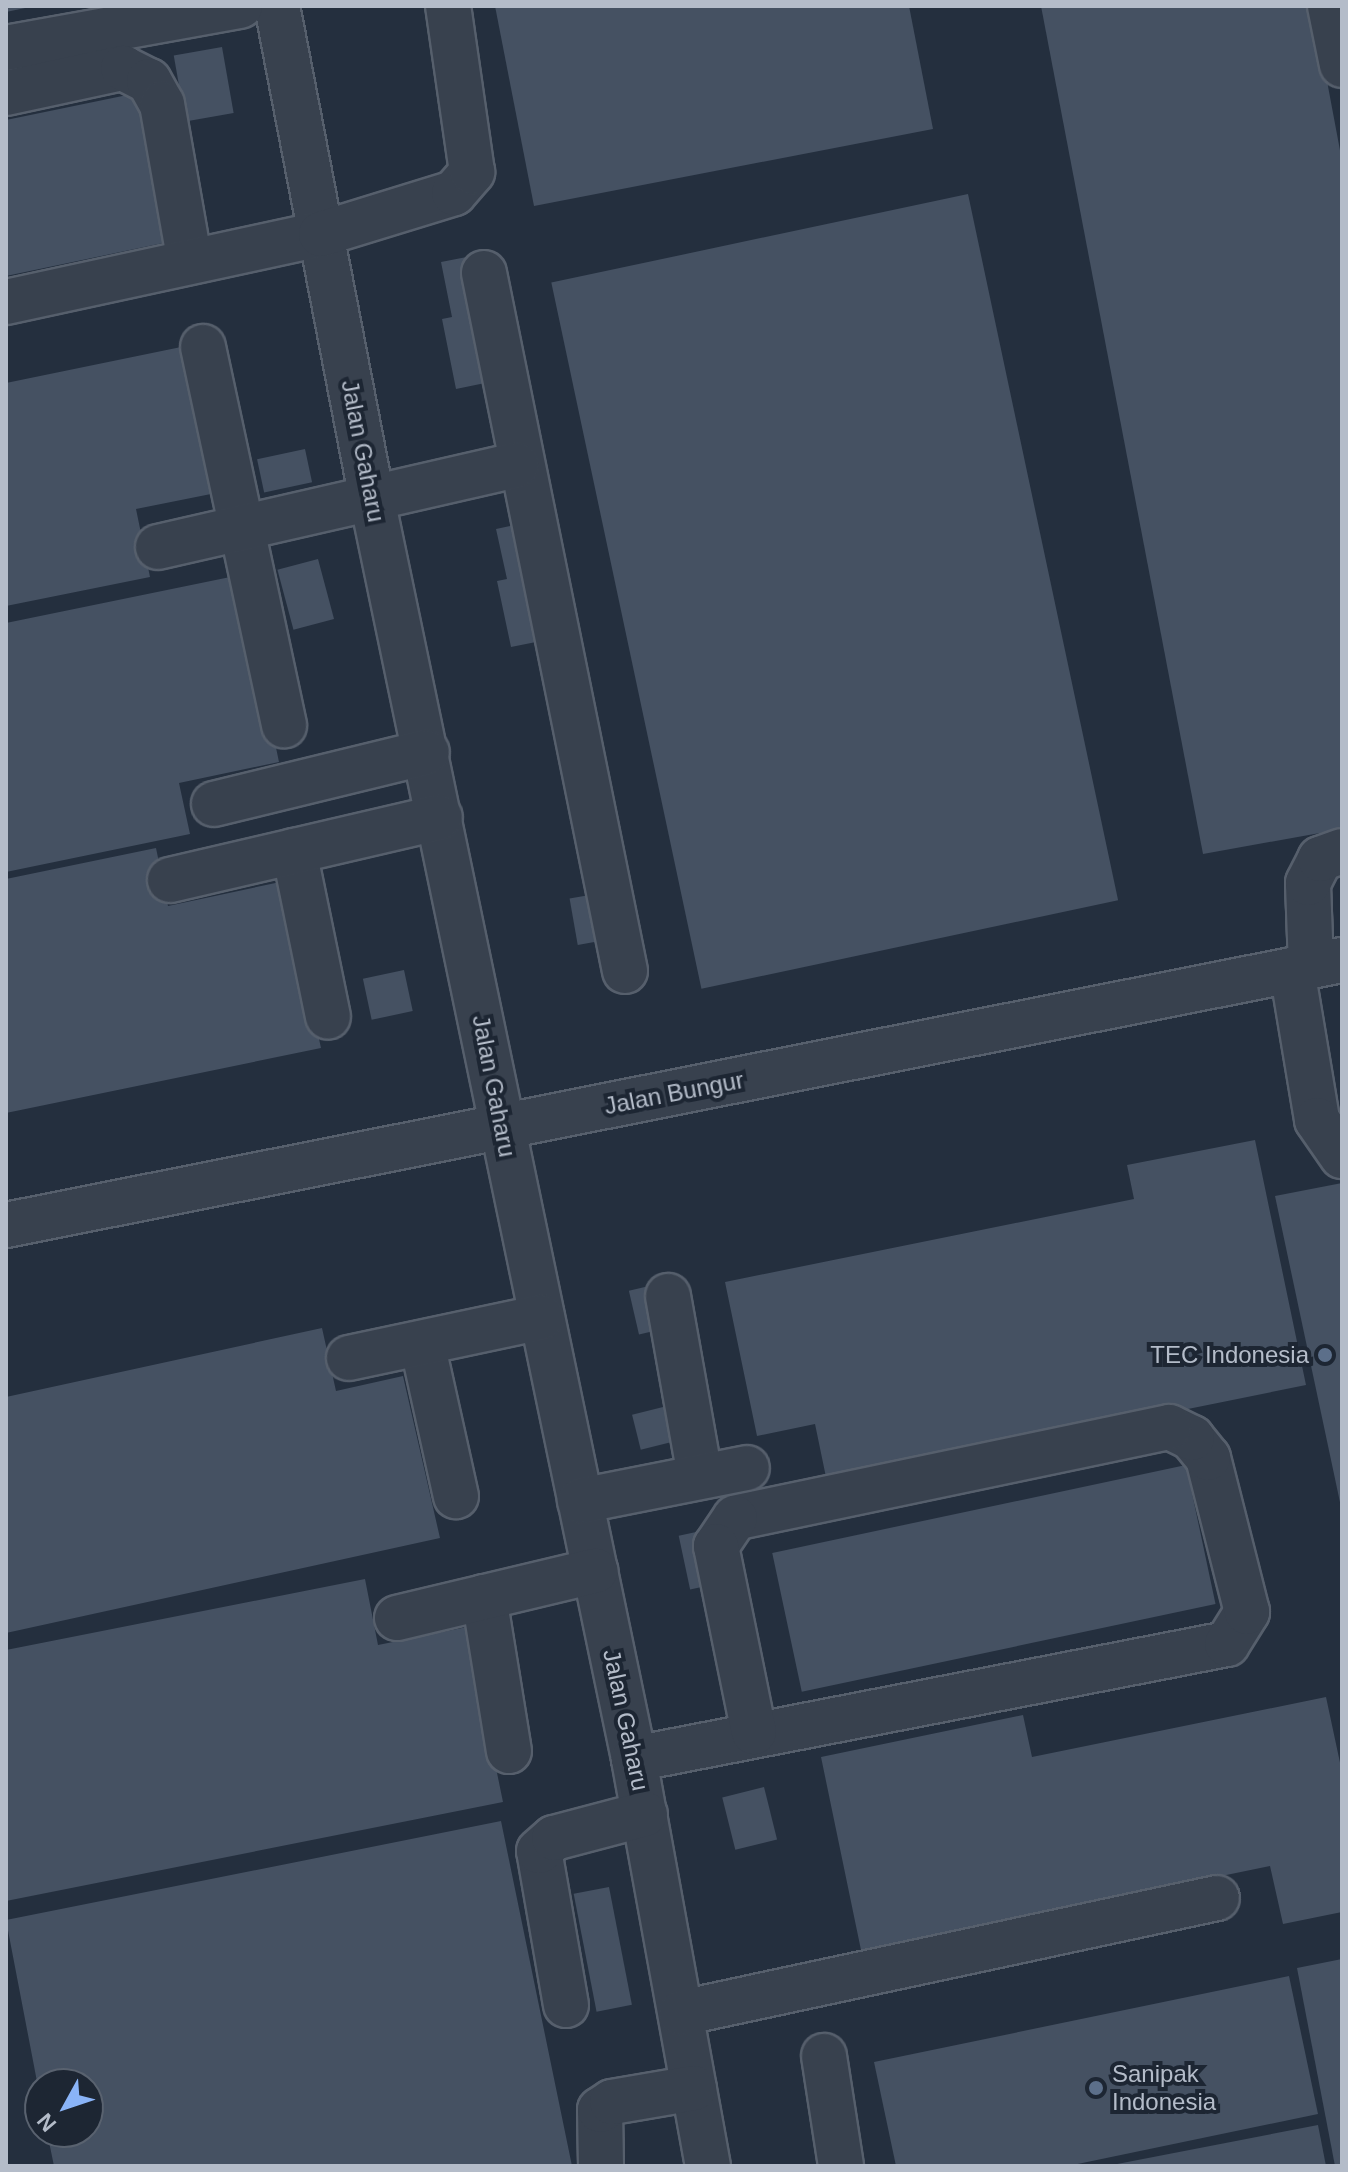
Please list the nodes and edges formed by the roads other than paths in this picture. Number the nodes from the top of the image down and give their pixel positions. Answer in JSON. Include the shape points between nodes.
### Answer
{"nodes":[{"id":1,"x":240,"y":6,"type":"edge"},
{"id":2,"x":277,"y":6,"type":"edge"},
{"id":3,"x":448,"y":6,"type":"edge"},
{"id":4,"x":1330,"y":6,"type":"edge"},
{"id":5,"x":6,"y":48,"type":"edge"},
{"id":6,"x":1342,"y":65,"type":"edge"},
{"id":7,"x":6,"y":93,"type":"edge"},
{"id":8,"x":321,"y":234,"type":"junction"},
{"id":9,"x":190,"y":262,"type":"junction"},
{"id":10,"x":484,"y":273,"type":"dead end"},
{"id":11,"x":6,"y":302,"type":"edge"},
{"id":12,"x":203,"y":347,"type":"dead end"},
{"id":13,"x":517,"y":465,"type":"junction"},
{"id":14,"x":372,"y":499,"type":"junction"},
{"id":15,"x":243,"y":526,"type":"junction"},
{"id":16,"x":158,"y":547,"type":"dead end"},
{"id":17,"x":284,"y":725,"type":"dead end"},
{"id":18,"x":427,"y":752,"type":"junction"},
{"id":19,"x":214,"y":804,"type":"dead end"},
{"id":20,"x":440,"y":817,"type":"junction"},
{"id":21,"x":294,"y":851,"type":"junction"},
{"id":22,"x":1342,"y":851,"type":"edge"},
{"id":23,"x":170,"y":880,"type":"dead end"},
{"id":24,"x":1315,"y":966,"type":"edge"},
{"id":25,"x":625,"y":971,"type":"dead end"},
{"id":26,"x":328,"y":1017,"type":"dead end"},
{"id":27,"x":502,"y":1128,"type":"junction"},
{"id":28,"x":1342,"y":1156,"type":"edge"},
{"id":29,"x":6,"y":1225,"type":"edge"},
{"id":30,"x":668,"y":1296,"type":"dead end"},
{"id":31,"x":542,"y":1317,"type":"junction"},
{"id":32,"x":422,"y":1343,"type":"junction"},
{"id":33,"x":349,"y":1358,"type":"dead end"},
{"id":34,"x":747,"y":1468,"type":"dead end"},
{"id":35,"x":700,"y":1476,"type":"junction"},
{"id":36,"x":456,"y":1496,"type":"dead end"},
{"id":37,"x":580,"y":1501,"type":"junction"},
{"id":38,"x":595,"y":1571,"type":"junction"},
{"id":39,"x":484,"y":1597,"type":"junction"},
{"id":40,"x":397,"y":1618,"type":"dead end"},
{"id":41,"x":754,"y":1732,"type":"junction"},
{"id":42,"x":509,"y":1751,"type":"dead end"},
{"id":43,"x":634,"y":1759,"type":"junction"},
{"id":44,"x":645,"y":1814,"type":"junction"},
{"id":45,"x":1217,"y":1898,"type":"dead end"},
{"id":46,"x":566,"y":2005,"type":"dead end"},
{"id":47,"x":681,"y":2013,"type":"junction"},
{"id":48,"x":824,"y":2056,"type":"dead end"},
{"id":49,"x":694,"y":2088,"type":"junction"},
{"id":50,"x":601,"y":2166,"type":"edge"},
{"id":51,"x":708,"y":2166,"type":"edge"},
{"id":52,"x":841,"y":2166,"type":"edge"}],
"edges":[{"from":1,"to":5,"type":"street"},
{"from":2,"to":8,"type":"street","name":"Jalan Gaharu"},
{"from":3,"to":8,"type":"street","via":[[472,172],[467,184]]},
{"from":4,"to":6,"type":"street"},
{"from":7,"to":9,"type":"street","via":[[123,68],[149,81],[162,104]]},
{"from":8,"to":9,"type":"street"},
{"from":8,"to":14,"type":"street","name":"Jalan Gaharu"},
{"from":9,"to":11,"type":"street"},
{"from":10,"to":13,"type":"street"},
{"from":12,"to":15,"type":"street"},
{"from":13,"to":14,"type":"street"},
{"from":13,"to":25,"type":"street"},
{"from":14,"to":15,"type":"street"},
{"from":14,"to":18,"type":"street","name":"Jalan Gaharu"},
{"from":15,"to":16,"type":"street"},
{"from":15,"to":17,"type":"street"},
{"from":18,"to":19,"type":"street"},
{"from":18,"to":20,"type":"street","name":"Jalan Gaharu"},
{"from":20,"to":21,"type":"street"},
{"from":20,"to":27,"type":"street","name":"Jalan Gaharu"},
{"from":21,"to":23,"type":"street"},
{"from":21,"to":26,"type":"street"},
{"from":22,"to":24,"type":"street","via":[[1320,859],[1308,883]]},
{"from":24,"to":27,"type":"street","name":"Jalan Bungur"},
{"from":24,"to":28,"type":"street","via":[[1317,1120]]},
{"from":27,"to":29,"type":"street","name":"Jalan Bungur"},
{"from":27,"to":31,"type":"street","name":"Jalan Gaharu"},
{"from":30,"to":35,"type":"street"},
{"from":31,"to":32,"type":"street"},
{"from":31,"to":37,"type":"street","name":"Jalan Gaharu"},
{"from":32,"to":33,"type":"street"},
{"from":32,"to":36,"type":"street"},
{"from":34,"to":35,"type":"street"},
{"from":35,"to":37,"type":"street"},
{"from":37,"to":38,"type":"street","name":"Jalan Gaharu"},
{"from":38,"to":39,"type":"street"},
{"from":38,"to":43,"type":"street","name":"Jalan Gaharu"},
{"from":39,"to":40,"type":"street"},
{"from":39,"to":42,"type":"street"},
{"from":41,"to":41,"type":"street","via":[[716,1546],[735,1518],[1169,1427],[1208,1458],[1247,1612],[1227,1644]]},
{"from":41,"to":43,"type":"street"},
{"from":43,"to":44,"type":"street","name":"Jalan Gaharu"},
{"from":44,"to":46,"type":"street","via":[[554,1838],[539,1851]]},
{"from":44,"to":47,"type":"street","name":"Jalan Gaharu"},
{"from":45,"to":47,"type":"street"},
{"from":47,"to":49,"type":"street","name":"Jalan Gaharu"},
{"from":48,"to":52,"type":"street"},
{"from":49,"to":50,"type":"street","via":[[612,2102],[600,2110]]},
{"from":49,"to":51,"type":"street","name":"Jalan Gaharu"}]}
